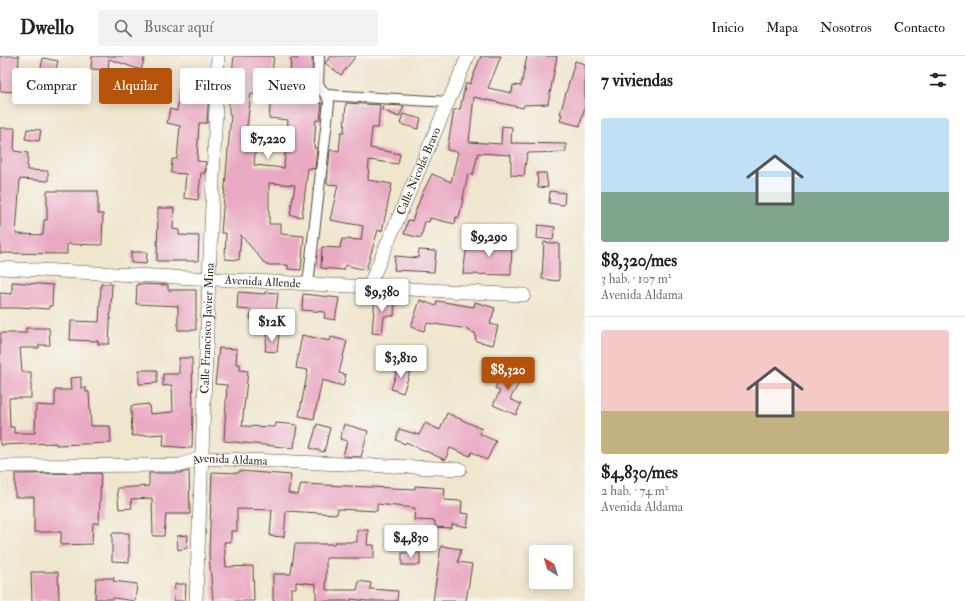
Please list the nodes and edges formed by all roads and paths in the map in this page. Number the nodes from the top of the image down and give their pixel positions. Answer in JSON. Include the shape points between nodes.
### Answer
{"nodes":[{"id":1,"x":218,"y":56,"type":"edge"},
{"id":2,"x":319,"y":56,"type":"edge"},
{"id":3,"x":468,"y":56,"type":"edge"},
{"id":4,"x":326,"y":95,"type":"junction"},
{"id":5,"x":449,"y":102,"type":"junction"},
{"id":6,"x":0,"y":268,"type":"edge"},
{"id":7,"x":208,"y":278,"type":"junction"},
{"id":8,"x":308,"y":284,"type":"junction"},
{"id":9,"x":370,"y":286,"type":"junction"},
{"id":10,"x":524,"y":295,"type":"dead end"},
{"id":11,"x":201,"y":458,"type":"junction"},
{"id":12,"x":0,"y":466,"type":"edge"},
{"id":13,"x":460,"y":469,"type":"dead end"},
{"id":14,"x":196,"y":601,"type":"edge"}],
"edges":[{"from":1,"to":7,"type":"street","name":"Calle Francisco Javier Mina"},
{"from":2,"to":4,"type":"street","via":[[318,85]]},
{"from":3,"to":5,"type":"street","name":"Calle Nicolás Bravo"},
{"from":4,"to":5,"type":"street"},
{"from":4,"to":8,"type":"street","via":[[329,103]]},
{"from":5,"to":9,"type":"street","name":"Calle Nicolás Bravo"},
{"from":6,"to":7,"type":"street","name":"Avenida Allende"},
{"from":7,"to":8,"type":"street","name":"Avenida Allende"},
{"from":7,"to":11,"type":"street","name":"Calle Francisco Javier Mina"},
{"from":8,"to":9,"type":"street","name":"Avenida Allende"},
{"from":9,"to":10,"type":"street","name":"Avenida Allende"},
{"from":11,"to":12,"type":"street","name":"Avenida Aldama","via":[[181,465]]},
{"from":11,"to":13,"type":"street","name":"Avenida Aldama"},
{"from":11,"to":14,"type":"street","name":"Calle Francisco Javier Mina"}]}
